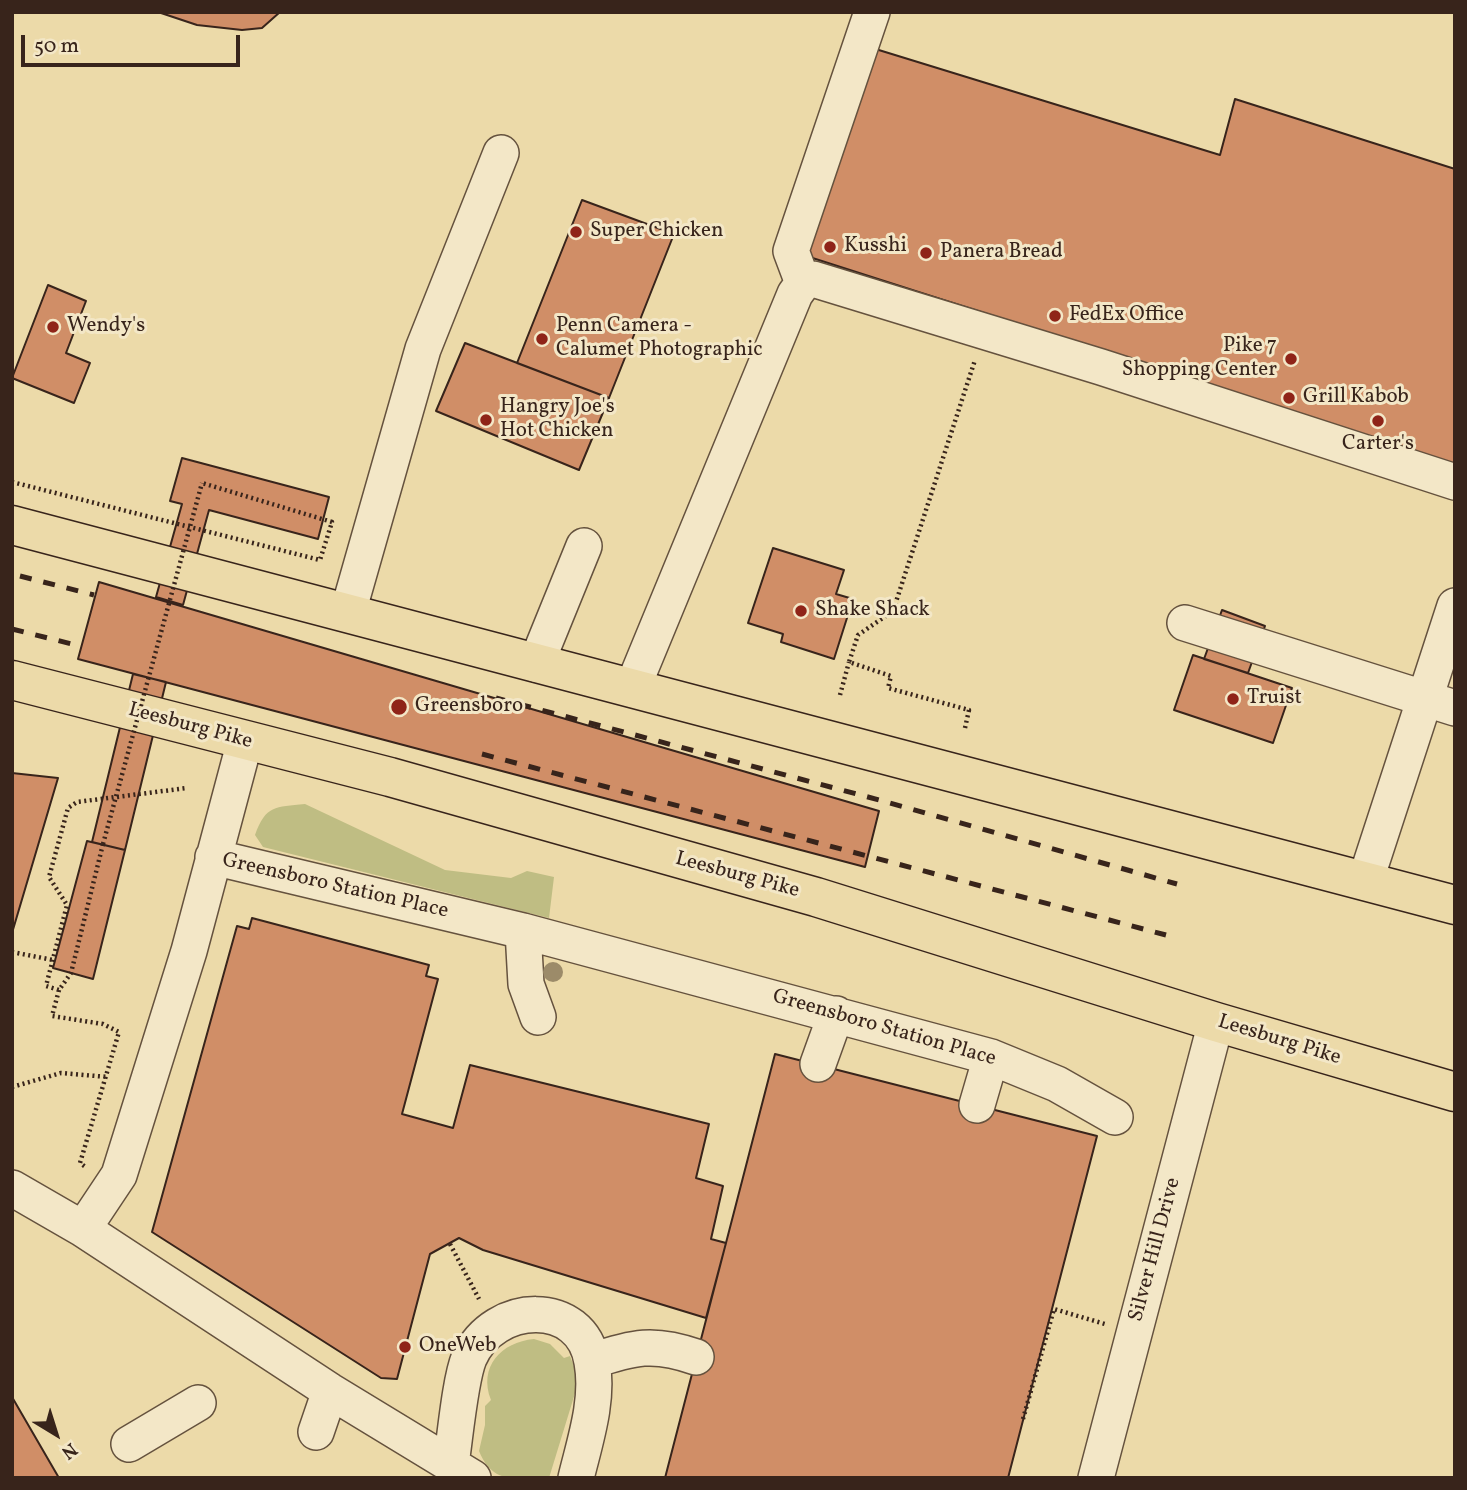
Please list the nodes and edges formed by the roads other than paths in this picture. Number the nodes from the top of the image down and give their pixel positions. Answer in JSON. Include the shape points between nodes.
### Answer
{"nodes":[{"id":1,"x":872,"y":12,"type":"edge"},
{"id":2,"x":501,"y":153,"type":"dead end"},
{"id":3,"x":803,"y":284,"type":"junction"},
{"id":4,"x":1455,"y":482,"type":"edge"},
{"id":5,"x":12,"y":525,"type":"edge"},
{"id":6,"x":584,"y":546,"type":"dead end"},
{"id":7,"x":1455,"y":606,"type":"edge"},
{"id":8,"x":348,"y":612,"type":"junction"},
{"id":9,"x":1185,"y":623,"type":"dead end"},
{"id":10,"x":536,"y":663,"type":"junction"},
{"id":11,"x":12,"y":680,"type":"edge"},
{"id":12,"x":632,"y":689,"type":"junction"},
{"id":13,"x":1439,"y":703,"type":"edge"},
{"id":14,"x":244,"y":741,"type":"junction"},
{"id":15,"x":213,"y":857,"type":"junction"},
{"id":16,"x":1365,"y":882,"type":"junction"},
{"id":17,"x":1455,"y":905,"type":"edge"},
{"id":18,"x":523,"y":931,"type":"junction"},
{"id":19,"x":836,"y":1014,"type":"junction"},
{"id":20,"x":538,"y":1017,"type":"dead end"},
{"id":21,"x":1216,"y":1022,"type":"junction"},
{"id":22,"x":991,"y":1057,"type":"junction"},
{"id":23,"x":818,"y":1065,"type":"dead end"},
{"id":24,"x":1455,"y":1092,"type":"edge"},
{"id":25,"x":977,"y":1105,"type":"dead end"},
{"id":26,"x":1115,"y":1117,"type":"dead end"},
{"id":27,"x":12,"y":1188,"type":"edge"},
{"id":28,"x":83,"y":1228,"type":"junction"},
{"id":29,"x":696,"y":1357,"type":"dead end"},
{"id":30,"x":592,"y":1361,"type":"junction"},
{"id":31,"x":330,"y":1391,"type":"junction"},
{"id":32,"x":198,"y":1403,"type":"dead end"},
{"id":33,"x":316,"y":1432,"type":"dead end"},
{"id":34,"x":129,"y":1444,"type":"dead end"},
{"id":35,"x":462,"y":1471,"type":"edge"},
{"id":36,"x":576,"y":1478,"type":"edge"},
{"id":37,"x":1096,"y":1478,"type":"edge"}],
"edges":[{"from":1,"to":3,"type":"street","via":[[791,251]]},
{"from":2,"to":8,"type":"street","via":[[423,349]]},
{"from":3,"to":4,"type":"street","via":[[813,279]]},
{"from":3,"to":12,"type":"street"},
{"from":5,"to":8,"type":"highway"},
{"from":6,"to":10,"type":"street"},
{"from":7,"to":13,"type":"street"},
{"from":8,"to":10,"type":"highway"},
{"from":9,"to":13,"type":"street"},
{"from":10,"to":12,"type":"highway"},
{"from":11,"to":14,"type":"highway","name":"Leesburg Pike"},
{"from":12,"to":16,"type":"highway"},
{"from":13,"to":16,"type":"street"},
{"from":14,"to":15,"type":"street"},
{"from":14,"to":21,"type":"highway","name":"Leesburg Pike","via":[[816,897]]},
{"from":15,"to":18,"type":"street","name":"Greensboro Station Place"},
{"from":15,"to":28,"type":"street","name":"Greensboro Station Place","via":[[189,951],[119,1175]]},
{"from":16,"to":17,"type":"highway"},
{"from":18,"to":19,"type":"street","name":"Greensboro Station Place","via":[[734,1000]]},
{"from":18,"to":20,"type":"street","via":[[526,984]]},
{"from":19,"to":22,"type":"street","name":"Greensboro Station Place"},
{"from":19,"to":23,"type":"street"},
{"from":21,"to":24,"type":"highway","name":"Leesburg Pike"},
{"from":21,"to":37,"type":"street","name":"Silver Hill Drive"},
{"from":22,"to":25,"type":"street"},
{"from":22,"to":26,"type":"street","name":"Greensboro Station Place","via":[[1057,1084]]},
{"from":27,"to":28,"type":"street"},
{"from":28,"to":31,"type":"street"},
{"from":29,"to":30,"type":"street","via":[[649,1346]]},
{"from":30,"to":35,"type":"street","via":[[580,1333],[559,1318],[530,1314],[503,1319],[469,1359]]},
{"from":30,"to":36,"type":"street","via":[[592,1414]]},
{"from":31,"to":33,"type":"street"},
{"from":31,"to":35,"type":"street"},
{"from":32,"to":34,"type":"street"}]}
